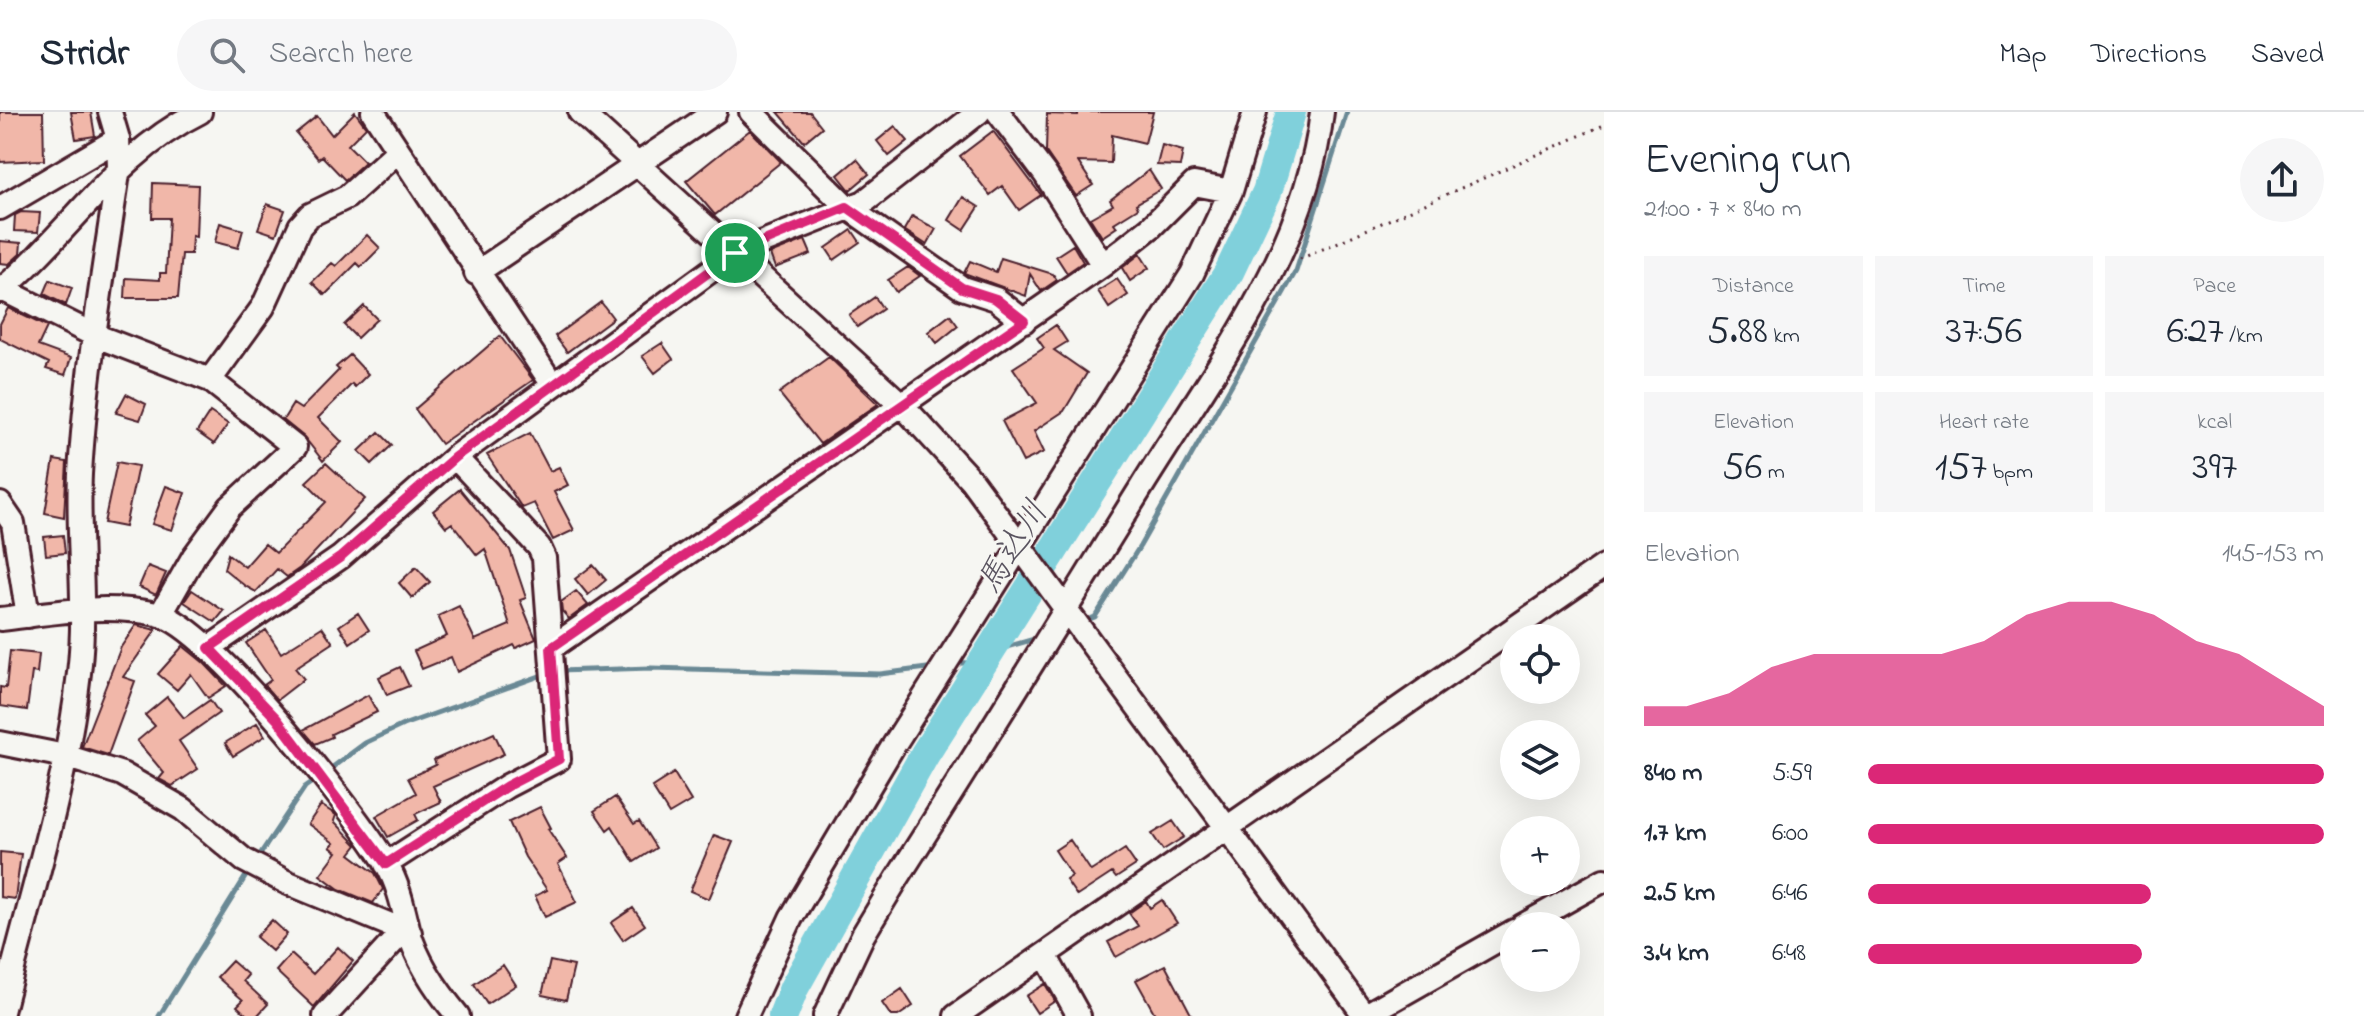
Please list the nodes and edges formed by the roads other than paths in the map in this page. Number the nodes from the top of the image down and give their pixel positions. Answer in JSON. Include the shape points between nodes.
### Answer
{"nodes":[{"id":1,"x":200,"y":112,"type":"edge"},
{"id":2,"x":373,"y":112,"type":"edge"},
{"id":3,"x":580,"y":112,"type":"edge"},
{"id":4,"x":715,"y":112,"type":"edge"},
{"id":5,"x":751,"y":112,"type":"edge"},
{"id":6,"x":979,"y":112,"type":"edge"},
{"id":7,"x":998,"y":112,"type":"edge"},
{"id":8,"x":1255,"y":112,"type":"edge"},
{"id":9,"x":1322,"y":112,"type":"edge"},
{"id":10,"x":114,"y":120,"type":"edge"},
{"id":11,"x":398,"y":151,"type":"junction"},
{"id":12,"x":637,"y":164,"type":"junction"},
{"id":13,"x":119,"y":167,"type":"junction"},
{"id":14,"x":1231,"y":191,"type":"junction"},
{"id":15,"x":847,"y":207,"type":"junction"},
{"id":16,"x":0,"y":208,"type":"edge"},
{"id":17,"x":735,"y":253,"type":"junction"},
{"id":18,"x":1103,"y":265,"type":"junction"},
{"id":19,"x":476,"y":273,"type":"junction"},
{"id":20,"x":1,"y":290,"type":"edge"},
{"id":21,"x":1024,"y":321,"type":"junction"},
{"id":22,"x":94,"y":335,"type":"junction"},
{"id":23,"x":210,"y":380,"type":"junction"},
{"id":24,"x":553,"y":385,"type":"junction"},
{"id":25,"x":902,"y":405,"type":"junction"},
{"id":26,"x":455,"y":457,"type":"junction"},
{"id":27,"x":0,"y":504,"type":"edge"},
{"id":28,"x":1022,"y":550,"type":"junction"},
{"id":29,"x":1604,"y":566,"type":"edge"},
{"id":30,"x":84,"y":607,"type":"junction"},
{"id":31,"x":1066,"y":609,"type":"junction"},
{"id":32,"x":161,"y":614,"type":"junction"},
{"id":33,"x":28,"y":616,"type":"junction"},
{"id":34,"x":0,"y":619,"type":"edge"},
{"id":35,"x":209,"y":648,"type":"junction"},
{"id":36,"x":552,"y":654,"type":"junction"},
{"id":37,"x":0,"y":743,"type":"edge"},
{"id":38,"x":65,"y":756,"type":"junction"},
{"id":39,"x":1226,"y":829,"type":"junction"},
{"id":40,"x":386,"y":864,"type":"junction"},
{"id":41,"x":1604,"y":880,"type":"edge"},
{"id":42,"x":1547,"y":912,"type":"edge"},
{"id":43,"x":406,"y":932,"type":"junction"},
{"id":44,"x":1500,"y":939,"type":"edge"},
{"id":45,"x":1045,"y":955,"type":"junction"},
{"id":46,"x":7,"y":958,"type":"edge"},
{"id":47,"x":1,"y":1016,"type":"edge"},
{"id":48,"x":325,"y":1016,"type":"edge"},
{"id":49,"x":458,"y":1016,"type":"edge"},
{"id":50,"x":746,"y":1016,"type":"edge"},
{"id":51,"x":825,"y":1016,"type":"edge"},
{"id":52,"x":956,"y":1016,"type":"edge"},
{"id":53,"x":1079,"y":1016,"type":"edge"},
{"id":54,"x":1365,"y":1016,"type":"edge"}],
"edges":[{"from":1,"to":13,"type":"street"},
{"from":2,"to":11,"type":"street"},
{"from":3,"to":12,"type":"street"},
{"from":4,"to":12,"type":"street"},
{"from":5,"to":15,"type":"street"},
{"from":6,"to":15,"type":"street","via":[[864,202]]},
{"from":7,"to":18,"type":"street"},
{"from":8,"to":14,"type":"street"},
{"from":9,"to":31,"type":"street","via":[[1312,172],[1276,264]]},
{"from":10,"to":13,"type":"street"},
{"from":10,"to":16,"type":"street"},
{"from":11,"to":19,"type":"street"},
{"from":11,"to":23,"type":"street","via":[[347,197],[310,215],[300,226],[263,307]]},
{"from":12,"to":17,"type":"street"},
{"from":12,"to":19,"type":"street"},
{"from":13,"to":20,"type":"street"},
{"from":13,"to":22,"type":"street"},
{"from":14,"to":18,"type":"street","via":[[1194,184]]},
{"from":14,"to":28,"type":"street","via":[[1192,274]]},
{"from":15,"to":17,"type":"street"},
{"from":15,"to":21,"type":"street","via":[[962,288],[996,299]]},
{"from":17,"to":24,"type":"street"},
{"from":17,"to":25,"type":"street"},
{"from":18,"to":21,"type":"street"},
{"from":19,"to":24,"type":"street"},
{"from":20,"to":22,"type":"street"},
{"from":21,"to":25,"type":"street"},
{"from":22,"to":23,"type":"street"},
{"from":22,"to":30,"type":"street","via":[[80,477]]},
{"from":23,"to":32,"type":"street","via":[[295,447],[230,507]]},
{"from":24,"to":26,"type":"street"},
{"from":25,"to":28,"type":"street","via":[[971,480]]},
{"from":25,"to":36,"type":"street"},
{"from":26,"to":35,"type":"street","via":[[341,557]]},
{"from":26,"to":36,"type":"street","via":[[539,547]]},
{"from":27,"to":33,"type":"street","via":[[13,523]]},
{"from":28,"to":31,"type":"street"},
{"from":28,"to":50,"type":"street","via":[[892,748],[791,918]]},
{"from":29,"to":39,"type":"street"},
{"from":30,"to":32,"type":"street"},
{"from":30,"to":33,"type":"street"},
{"from":30,"to":38,"type":"street"},
{"from":31,"to":39,"type":"street"},
{"from":31,"to":51,"type":"street","via":[[877,911]]},
{"from":32,"to":35,"type":"street"},
{"from":33,"to":34,"type":"street"},
{"from":35,"to":40,"type":"street","via":[[255,693]]},
{"from":36,"to":40,"type":"street","via":[[559,759]]},
{"from":37,"to":38,"type":"street"},
{"from":38,"to":43,"type":"street","via":[[154,790],[254,866]]},
{"from":38,"to":46,"type":"street"},
{"from":39,"to":45,"type":"street"},
{"from":39,"to":54,"type":"street"},
{"from":40,"to":43,"type":"street","via":[[405,903]]},
{"from":41,"to":42,"type":"street"},
{"from":43,"to":48,"type":"street"},
{"from":43,"to":49,"type":"street"},
{"from":44,"to":54,"type":"street"},
{"from":45,"to":52,"type":"street"},
{"from":45,"to":53,"type":"street"},
{"from":46,"to":47,"type":"street"}]}
